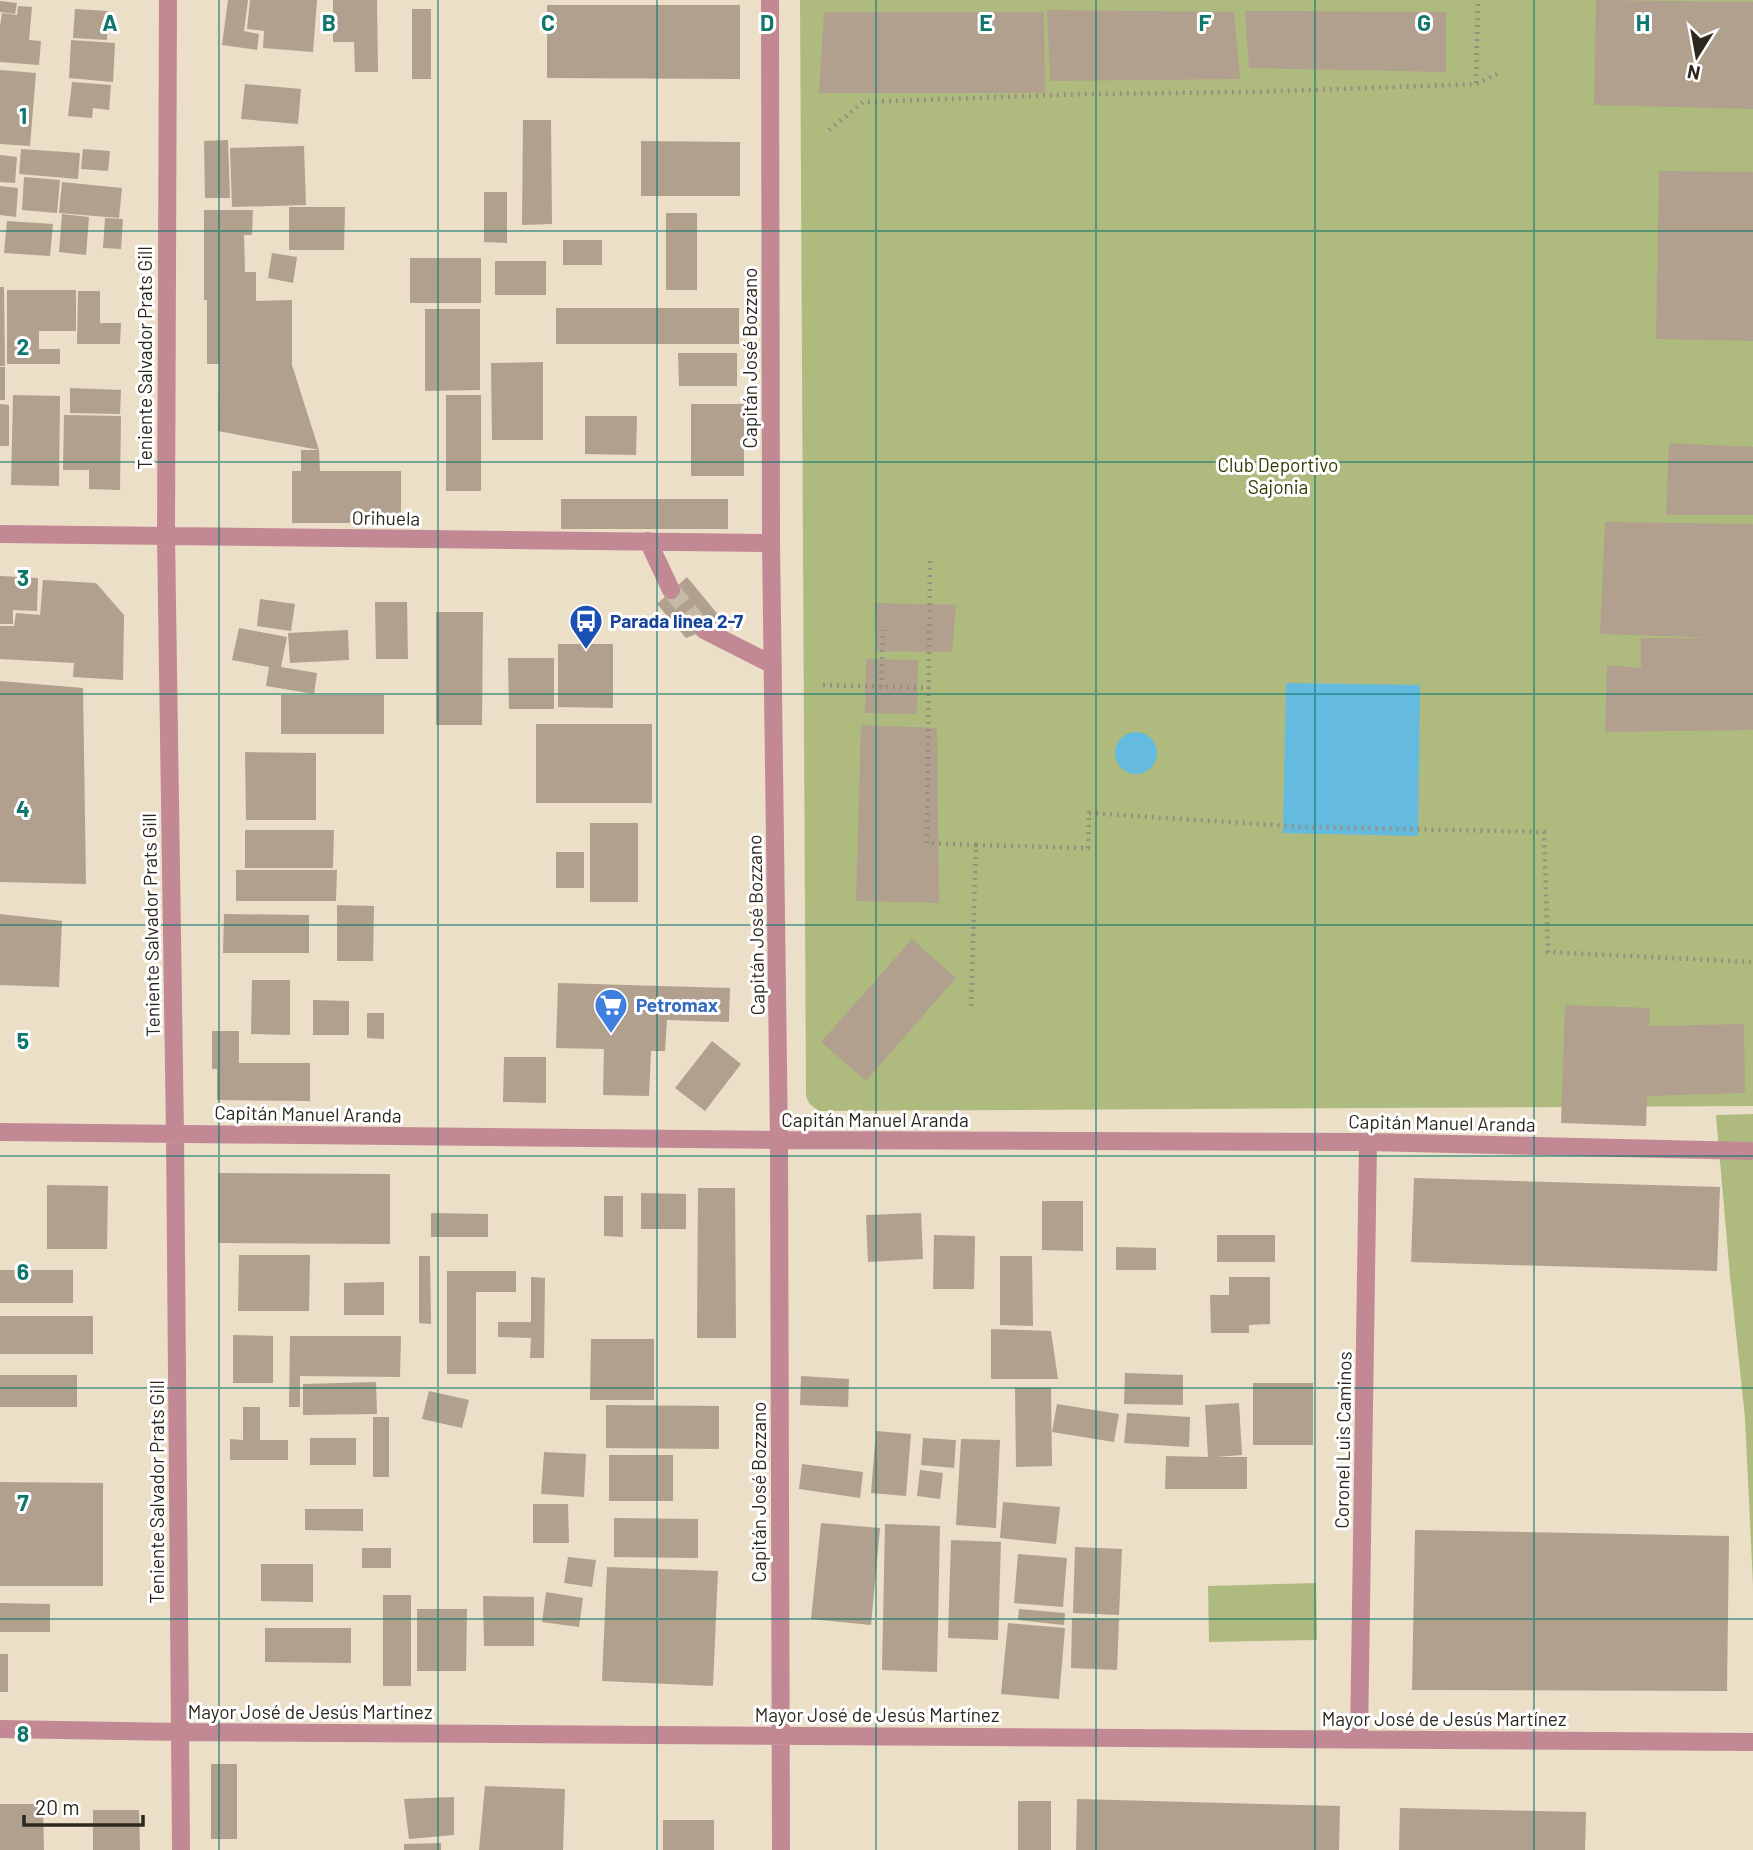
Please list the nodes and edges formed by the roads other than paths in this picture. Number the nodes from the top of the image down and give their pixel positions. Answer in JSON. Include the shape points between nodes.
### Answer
{"nodes":[{"id":1,"x":168,"y":0,"type":"edge"},
{"id":2,"x":770,"y":0,"type":"edge"},
{"id":3,"x":0,"y":534,"type":"edge"},
{"id":4,"x":166,"y":536,"type":"junction"},
{"id":5,"x":648,"y":541,"type":"junction"},
{"id":6,"x":771,"y":543,"type":"junction"},
{"id":7,"x":671,"y":590,"type":"tunnel mouth"},
{"id":8,"x":704,"y":630,"type":"tunnel mouth"},
{"id":9,"x":773,"y":665,"type":"junction"},
{"id":10,"x":0,"y":1132,"type":"edge"},
{"id":11,"x":175,"y":1134,"type":"junction"},
{"id":12,"x":779,"y":1140,"type":"junction"},
{"id":13,"x":1368,"y":1142,"type":"junction"},
{"id":14,"x":1750,"y":1150,"type":"dead end"},
{"id":15,"x":0,"y":1728,"type":"edge"},
{"id":16,"x":180,"y":1732,"type":"junction"},
{"id":17,"x":780,"y":1735,"type":"junction"},
{"id":18,"x":1359,"y":1739,"type":"junction"},
{"id":19,"x":1753,"y":1742,"type":"edge"},
{"id":20,"x":181,"y":1850,"type":"edge"},
{"id":21,"x":781,"y":1850,"type":"edge"}],
"edges":[{"from":1,"to":4,"type":"street","name":"Teniente Salvador Prats Gill"},
{"from":2,"to":6,"type":"street","name":"Capitán José Bozzano"},
{"from":3,"to":4,"type":"street","name":"Orihuela"},
{"from":4,"to":5,"type":"street","name":"Orihuela"},
{"from":4,"to":11,"type":"street","name":"Teniente Salvador Prats Gill"},
{"from":5,"to":6,"type":"street","name":"Orihuela"},
{"from":5,"to":7,"type":"street"},
{"from":6,"to":9,"type":"street","name":"Capitán José Bozzano"},
{"from":8,"to":9,"type":"street"},
{"from":9,"to":12,"type":"street","name":"Capitán José Bozzano"},
{"from":10,"to":11,"type":"street","name":"Capitán Manuel Aranda"},
{"from":11,"to":12,"type":"street","name":"Capitán Manuel Aranda"},
{"from":11,"to":16,"type":"street","name":"Teniente Salvador Prats Gill"},
{"from":12,"to":13,"type":"street","name":"Capitán Manuel Aranda"},
{"from":12,"to":17,"type":"street","name":"Capitán José Bozzano"},
{"from":13,"to":14,"type":"street","name":"Capitán Manuel Aranda"},
{"from":13,"to":18,"type":"street","name":"Coronel Luis Caminos"},
{"from":15,"to":16,"type":"street","name":"Mayor José de Jesús Martínez"},
{"from":16,"to":17,"type":"street","name":"Mayor José de Jesús Martínez"},
{"from":16,"to":20,"type":"street","name":"Teniente Salvador Prats Gill"},
{"from":17,"to":18,"type":"street","name":"Mayor José de Jesús Martínez"},
{"from":17,"to":21,"type":"street","name":"Capitán José Bozzano"},
{"from":18,"to":19,"type":"street","name":"Mayor José de Jesús Martínez"}]}
